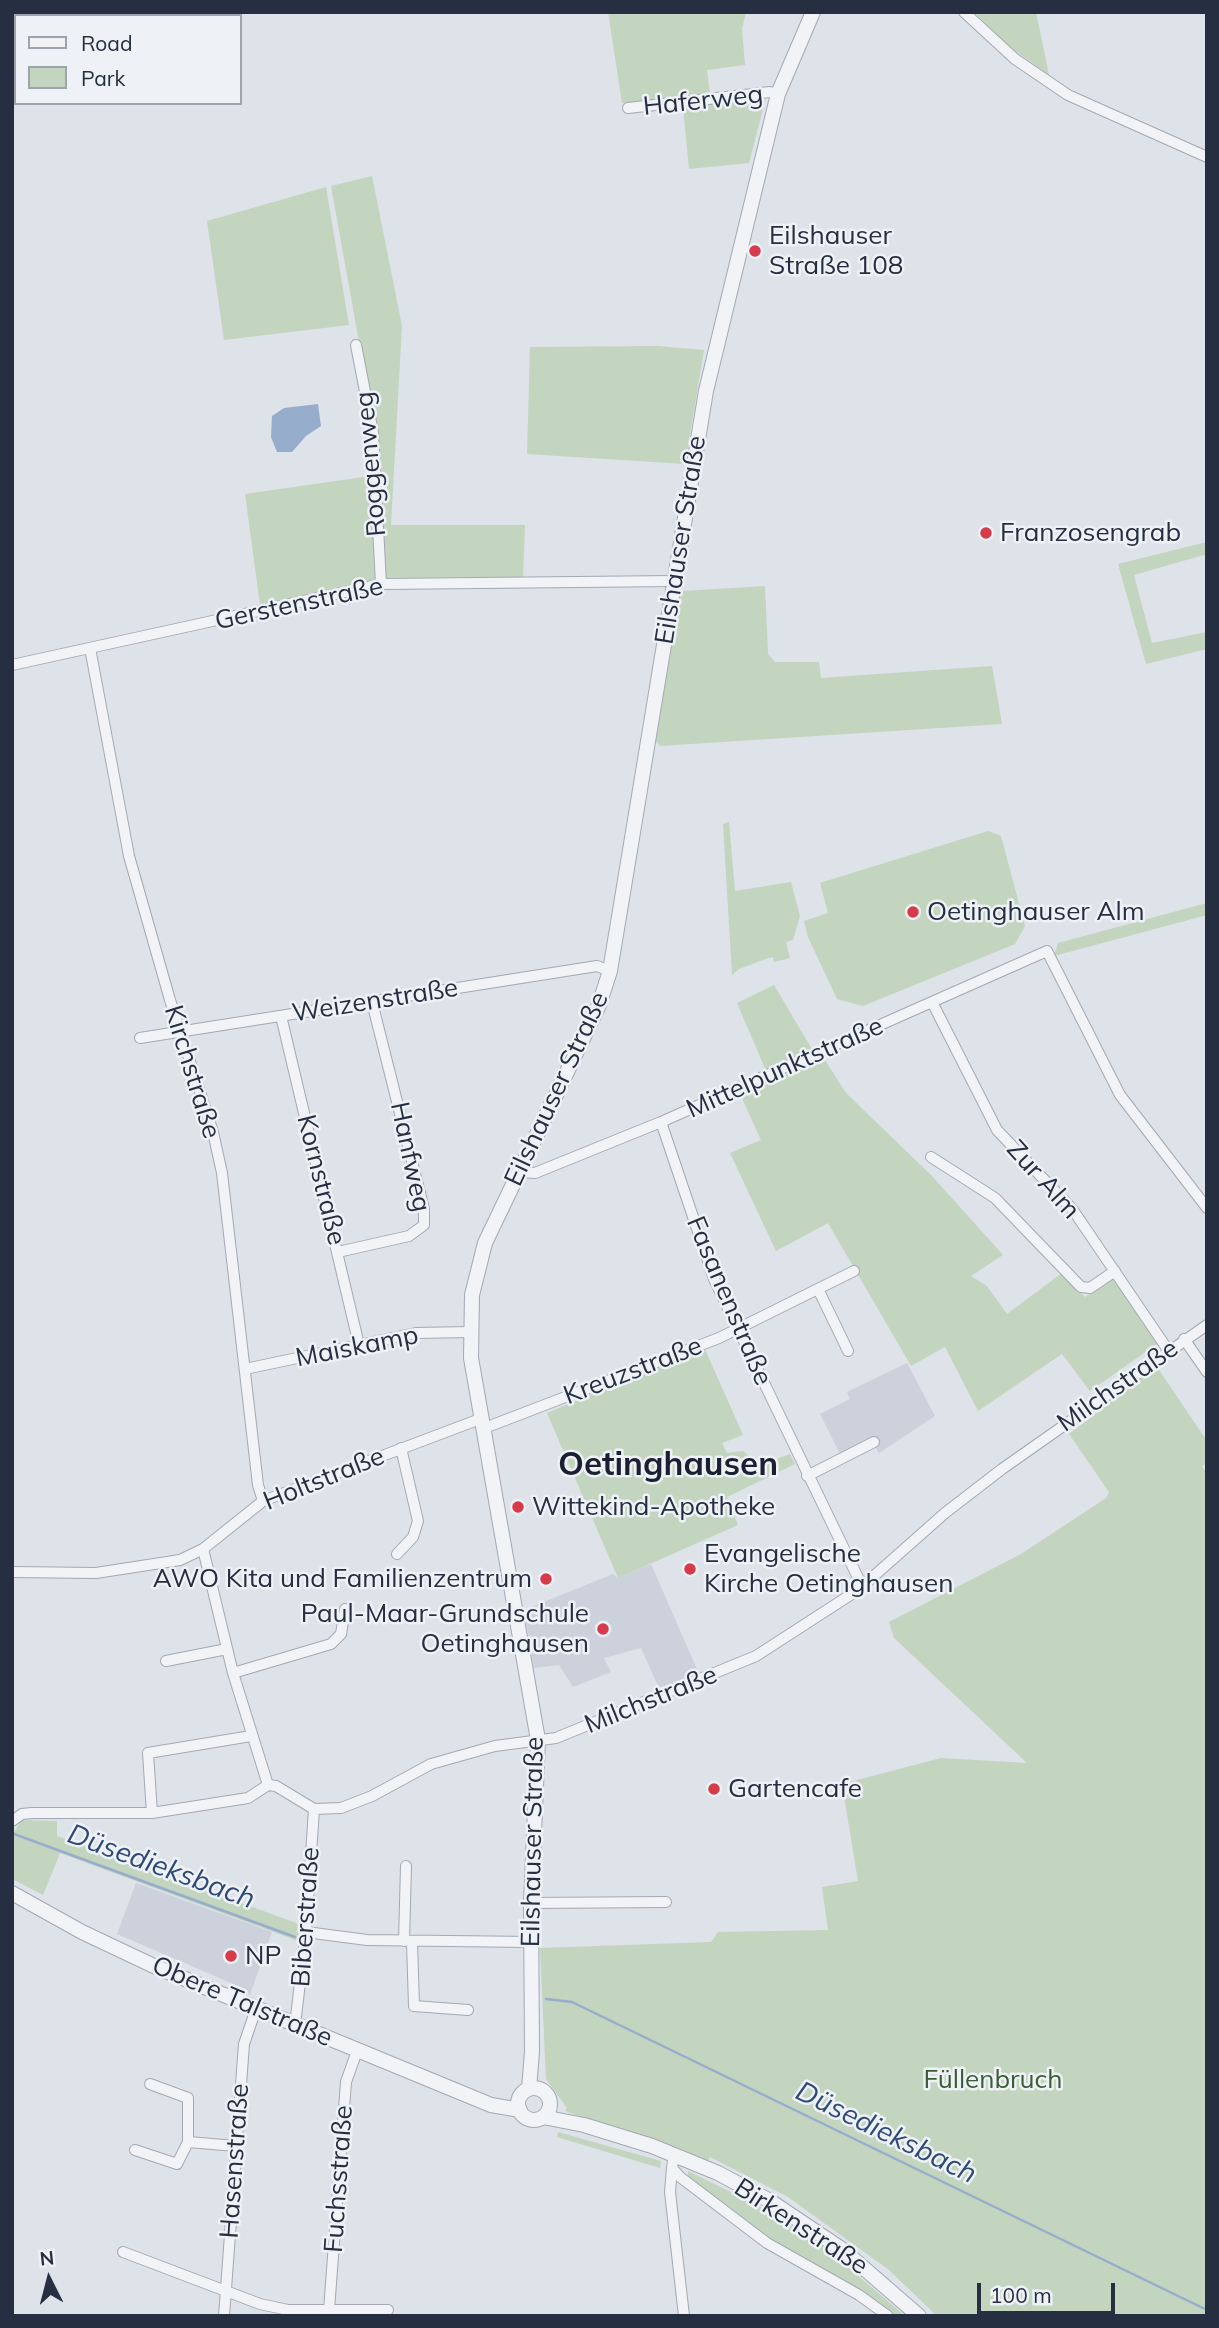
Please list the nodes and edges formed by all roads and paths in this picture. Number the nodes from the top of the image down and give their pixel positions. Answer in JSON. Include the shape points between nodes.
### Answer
{"nodes":[{"id":1,"x":813,"y":12,"type":"edge"},
{"id":2,"x":964,"y":12,"type":"edge"},
{"id":3,"x":778,"y":94,"type":"junction"},
{"id":4,"x":628,"y":108,"type":"dead end"},
{"id":5,"x":1207,"y":157,"type":"edge"},
{"id":6,"x":356,"y":345,"type":"dead end"},
{"id":7,"x":675,"y":581,"type":"junction"},
{"id":8,"x":381,"y":584,"type":"junction"},
{"id":9,"x":90,"y":648,"type":"junction"},
{"id":10,"x":12,"y":665,"type":"edge"},
{"id":11,"x":610,"y":971,"type":"junction"},
{"id":12,"x":372,"y":1002,"type":"junction"},
{"id":13,"x":932,"y":1002,"type":"junction"},
{"id":14,"x":281,"y":1016,"type":"junction"},
{"id":15,"x":181,"y":1032,"type":"junction"},
{"id":16,"x":140,"y":1038,"type":"dead end"},
{"id":17,"x":661,"y":1122,"type":"junction"},
{"id":18,"x":931,"y":1157,"type":"dead end"},
{"id":19,"x":519,"y":1172,"type":"junction"},
{"id":20,"x":1207,"y":1208,"type":"edge"},
{"id":21,"x":338,"y":1252,"type":"junction"},
{"id":22,"x":854,"y":1271,"type":"dead end"},
{"id":23,"x":1115,"y":1271,"type":"junction"},
{"id":24,"x":818,"y":1289,"type":"junction"},
{"id":25,"x":1207,"y":1325,"type":"edge"},
{"id":26,"x":737,"y":1329,"type":"junction"},
{"id":27,"x":470,"y":1332,"type":"junction"},
{"id":28,"x":1184,"y":1339,"type":"junction"},
{"id":29,"x":359,"y":1345,"type":"junction"},
{"id":30,"x":1168,"y":1350,"type":"junction"},
{"id":31,"x":848,"y":1352,"type":"dead end"},
{"id":32,"x":244,"y":1369,"type":"junction"},
{"id":33,"x":1207,"y":1372,"type":"edge"},
{"id":34,"x":481,"y":1424,"type":"junction"},
{"id":35,"x":874,"y":1441,"type":"dead end"},
{"id":36,"x":401,"y":1448,"type":"junction"},
{"id":37,"x":807,"y":1476,"type":"junction"},
{"id":38,"x":263,"y":1501,"type":"junction"},
{"id":39,"x":203,"y":1549,"type":"junction"},
{"id":40,"x":397,"y":1553,"type":"dead end"},
{"id":41,"x":12,"y":1572,"type":"edge"},
{"id":42,"x":862,"y":1586,"type":"junction"},
{"id":43,"x":345,"y":1609,"type":"dead end"},
{"id":44,"x":227,"y":1648,"type":"junction"},
{"id":45,"x":166,"y":1661,"type":"dead end"},
{"id":46,"x":233,"y":1673,"type":"junction"},
{"id":47,"x":251,"y":1736,"type":"junction"},
{"id":48,"x":538,"y":1740,"type":"junction"},
{"id":49,"x":268,"y":1785,"type":"junction"},
{"id":50,"x":314,"y":1809,"type":"junction"},
{"id":51,"x":152,"y":1813,"type":"junction"},
{"id":52,"x":13,"y":1816,"type":"edge"},
{"id":53,"x":406,"y":1866,"type":"dead end"},
{"id":54,"x":12,"y":1893,"type":"edge"},
{"id":55,"x":666,"y":1902,"type":"dead end"},
{"id":56,"x":531,"y":1903,"type":"junction"},
{"id":57,"x":306,"y":1932,"type":"junction"},
{"id":58,"x":408,"y":1941,"type":"junction"},
{"id":59,"x":531,"y":1942,"type":"junction"},
{"id":60,"x":256,"y":2009,"type":"junction"},
{"id":61,"x":468,"y":2010,"type":"dead end"},
{"id":62,"x":295,"y":2025,"type":"junction"},
{"id":63,"x":357,"y":2051,"type":"junction"},
{"id":64,"x":150,"y":2084,"type":"dead end"},
{"id":65,"x":527,"y":2097,"type":"junction"},
{"id":66,"x":547,"y":2110,"type":"junction"},
{"id":67,"x":187,"y":2142,"type":"junction"},
{"id":68,"x":236,"y":2146,"type":"junction"},
{"id":69,"x":135,"y":2150,"type":"dead end"},
{"id":70,"x":673,"y":2161,"type":"junction"},
{"id":71,"x":123,"y":2252,"type":"dead end"},
{"id":72,"x":225,"y":2290,"type":"junction"},
{"id":73,"x":329,"y":2310,"type":"junction"},
{"id":74,"x":388,"y":2310,"type":"dead end"},
{"id":75,"x":224,"y":2316,"type":"edge"},
{"id":76,"x":684,"y":2316,"type":"edge"},
{"id":77,"x":888,"y":2316,"type":"edge"},
{"id":78,"x":919,"y":2316,"type":"edge"}],
"edges":[{"from":1,"to":3,"type":"street","name":"Eilshauser Straße"},
{"from":2,"to":5,"type":"street","via":[[1014,59],[1068,95]]},
{"from":3,"to":4,"type":"street","name":"Haferweg"},
{"from":3,"to":7,"type":"street","name":"Eilshauser Straße","via":[[706,391]]},
{"from":6,"to":8,"type":"street","name":"Roggenweg","via":[[373,433]]},
{"from":7,"to":8,"type":"street","name":"Gerstenstraße"},
{"from":7,"to":11,"type":"street","name":"Eilshauser Straße"},
{"from":8,"to":9,"type":"street","name":"Gerstenstraße"},
{"from":9,"to":10,"type":"street","name":"Gerstenstraße"},
{"from":9,"to":15,"type":"street","name":"Kirchstraße","via":[[129,856]]},
{"from":11,"to":12,"type":"street","name":"Weizenstraße","via":[[597,966]]},
{"from":11,"to":19,"type":"street","name":"Eilshauser Straße","via":[[599,1005]]},
{"from":12,"to":14,"type":"street","name":"Weizenstraße"},
{"from":12,"to":21,"type":"street","name":"Hanfweg","via":[[424,1224],[409,1236]]},
{"from":13,"to":17,"type":"street","name":"Mittelpunktstraße"},
{"from":13,"to":20,"type":"street","name":"Mittelpunktstraße","via":[[1047,951],[1120,1095]]},
{"from":13,"to":23,"type":"street","name":"Zur Alm","via":[[997,1130],[1073,1210]]},
{"from":14,"to":15,"type":"street","name":"Weizenstraße"},
{"from":14,"to":21,"type":"street","name":"Kornstraße"},
{"from":15,"to":16,"type":"street","name":"Weizenstraße"},
{"from":15,"to":32,"type":"street","name":"Kirchstraße","via":[[222,1174]]},
{"from":17,"to":19,"type":"street","name":"Mittelpunktstraße","via":[[535,1173]]},
{"from":17,"to":26,"type":"street","name":"Fasanenstraße","via":[[714,1279]]},
{"from":18,"to":23,"type":"street","via":[[995,1198],[1081,1287],[1090,1288]]},
{"from":19,"to":27,"type":"street","name":"Eilshauser Straße","via":[[477,1267]]},
{"from":21,"to":29,"type":"street","name":"Kornstraße"},
{"from":22,"to":24,"type":"street","name":"Kreuzstraße"},
{"from":23,"to":30,"type":"street","name":"Zur Alm"},
{"from":24,"to":26,"type":"street","name":"Kreuzstraße"},
{"from":24,"to":31,"type":"street"},
{"from":25,"to":28,"type":"street","name":"Milchstraße"},
{"from":26,"to":34,"type":"street","name":"Kreuzstraße"},
{"from":26,"to":37,"type":"street","name":"Fasanenstraße"},
{"from":27,"to":29,"type":"street","name":"Maiskamp","via":[[416,1333]]},
{"from":27,"to":34,"type":"street","name":"Eilshauser Straße"},
{"from":28,"to":30,"type":"street","name":"Milchstraße"},
{"from":28,"to":33,"type":"street"},
{"from":29,"to":32,"type":"street","name":"Maiskamp"},
{"from":30,"to":42,"type":"street","name":"Milchstraße","via":[[1002,1469]]},
{"from":32,"to":38,"type":"street","name":"Kirchstraße"},
{"from":34,"to":36,"type":"street","name":"Holtstraße"},
{"from":34,"to":48,"type":"street","name":"Eilshauser Straße"},
{"from":35,"to":37,"type":"street"},
{"from":36,"to":38,"type":"street","name":"Holtstraße"},
{"from":36,"to":40,"type":"street","via":[[418,1521],[413,1537]]},
{"from":37,"to":42,"type":"street","name":"Fasanenstraße"},
{"from":38,"to":39,"type":"street","name":"Holtstraße"},
{"from":39,"to":41,"type":"street","name":"Holtstraße","via":[[180,1560],[108,1572]]},
{"from":39,"to":44,"type":"street"},
{"from":42,"to":48,"type":"street","name":"Milchstraße","via":[[757,1656],[556,1738]]},
{"from":43,"to":46,"type":"street","via":[[341,1634],[331,1644]]},
{"from":44,"to":45,"type":"street"},
{"from":44,"to":46,"type":"street"},
{"from":46,"to":47,"type":"street"},
{"from":47,"to":49,"type":"street"},
{"from":47,"to":51,"type":"street","via":[[148,1753]]},
{"from":48,"to":50,"type":"street","name":"Milchstraße","via":[[457,1755],[352,1805]]},
{"from":48,"to":56,"type":"street","name":"Eilshauser Straße"},
{"from":49,"to":50,"type":"street"},
{"from":49,"to":51,"type":"street","via":[[248,1798]]},
{"from":50,"to":57,"type":"street","name":"Biberstraße"},
{"from":51,"to":52,"type":"street"},
{"from":53,"to":58,"type":"street"},
{"from":54,"to":60,"type":"street","name":"Obere Talstraße","via":[[82,1932]]},
{"from":55,"to":56,"type":"street"},
{"from":56,"to":59,"type":"street","name":"Eilshauser Straße"},
{"from":57,"to":58,"type":"street"},
{"from":57,"to":62,"type":"street","name":"Biberstraße"},
{"from":58,"to":59,"type":"street"},
{"from":58,"to":61,"type":"street","via":[[414,2006]]},
{"from":59,"to":65,"type":"street","name":"Eilshauser Straße","via":[[532,2052]]},
{"from":60,"to":62,"type":"street","name":"Obere Talstraße"},
{"from":60,"to":68,"type":"street","name":"Hasenstraße","via":[[244,2044]]},
{"from":62,"to":63,"type":"street","name":"Obere Talstraße"},
{"from":63,"to":65,"type":"street","name":"Obere Talstraße","via":[[479,2098]]},
{"from":63,"to":73,"type":"street","name":"Fuchsstraße","via":[[346,2082]]},
{"from":64,"to":67,"type":"street","via":[[188,2098]]},
{"from":65,"to":66,"type":"street","via":[[547,2095]]},
{"from":65,"to":66,"type":"street","name":"Obere Talstraße","via":[[530,2119]]},
{"from":66,"to":70,"type":"street","name":"Birkenstraße"},
{"from":67,"to":68,"type":"street"},
{"from":67,"to":69,"type":"street","via":[[177,2164]]},
{"from":68,"to":72,"type":"street","name":"Hasenstraße"},
{"from":70,"to":76,"type":"street","via":[[670,2192]]},
{"from":70,"to":77,"type":"street","name":"Birkenstraße","via":[[767,2243]]},
{"from":70,"to":78,"type":"street","name":"Birkenstraße","via":[[770,2201],[880,2280]]},
{"from":71,"to":72,"type":"street"},
{"from":72,"to":73,"type":"street","via":[[288,2310]]},
{"from":72,"to":75,"type":"street","name":"Hasenstraße"},
{"from":73,"to":74,"type":"street"}]}
